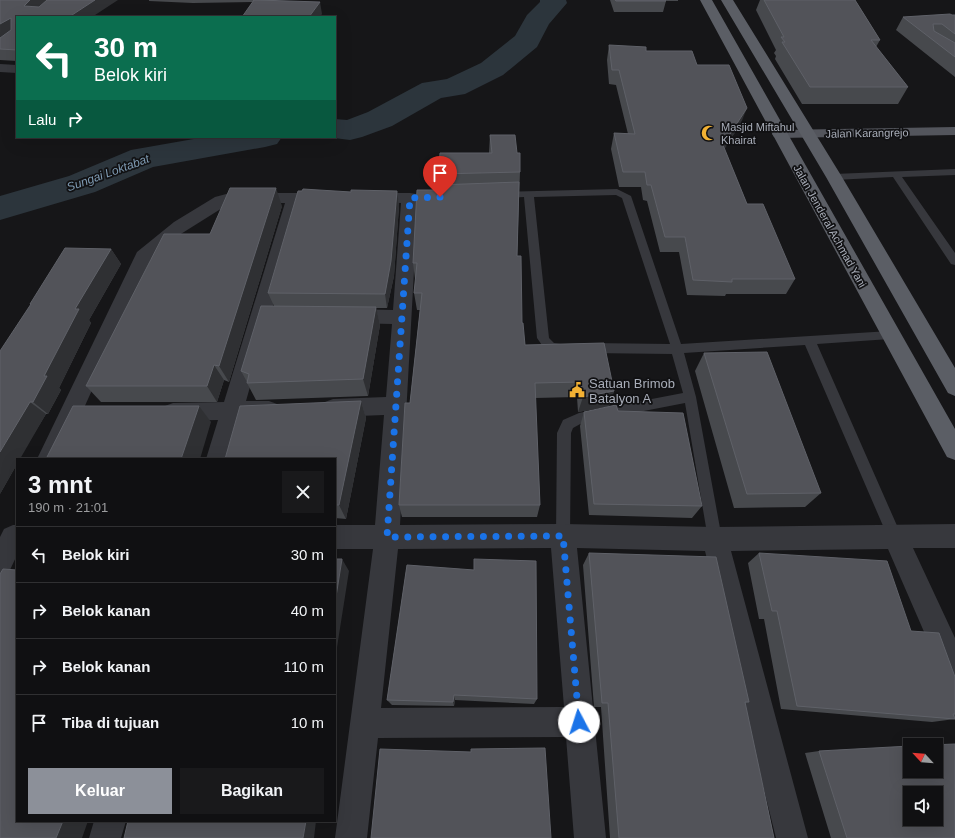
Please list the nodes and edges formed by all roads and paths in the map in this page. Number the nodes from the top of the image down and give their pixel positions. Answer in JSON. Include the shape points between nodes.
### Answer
{"nodes":[{"id":1,"x":706,"y":0,"type":"edge"},
{"id":2,"x":727,"y":0,"type":"edge"},
{"id":3,"x":0,"y":68,"type":"edge"},
{"id":4,"x":16,"y":69,"type":"edge"},
{"id":5,"x":955,"y":131,"type":"edge"},
{"id":6,"x":810,"y":139,"type":"junction"},
{"id":7,"x":782,"y":140,"type":"junction"},
{"id":8,"x":955,"y":140,"type":"edge"},
{"id":9,"x":955,"y":172,"type":"edge"},
{"id":10,"x":894,"y":174,"type":"junction"},
{"id":11,"x":834,"y":177,"type":"junction"},
{"id":12,"x":529,"y":195,"type":"junction"},
{"id":13,"x":489,"y":196,"type":"edge"},
{"id":14,"x":295,"y":198,"type":"junction"},
{"id":15,"x":955,"y":261,"type":"edge"},
{"id":16,"x":331,"y":316,"type":"edge"},
{"id":17,"x":402,"y":317,"type":"junction"},
{"id":18,"x":890,"y":335,"type":"junction"},
{"id":19,"x":809,"y":340,"type":"junction"},
{"id":20,"x":677,"y":349,"type":"junction"},
{"id":21,"x":955,"y":387,"type":"edge"},
{"id":22,"x":690,"y":397,"type":"junction"},
{"id":23,"x":396,"y":406,"type":"junction"},
{"id":24,"x":310,"y":409,"type":"edge"},
{"id":25,"x":287,"y":410,"type":"edge"},
{"id":26,"x":70,"y":412,"type":"junction"},
{"id":27,"x":93,"y":412,"type":"edge"},
{"id":28,"x":155,"y":412,"type":"edge"},
{"id":29,"x":232,"y":412,"type":"junction"},
{"id":30,"x":955,"y":450,"type":"edge"},
{"id":31,"x":49,"y":458,"type":"edge"},
{"id":32,"x":218,"y":458,"type":"edge"},
{"id":33,"x":16,"y":535,"type":"edge"},
{"id":34,"x":563,"y":536,"type":"junction"},
{"id":35,"x":895,"y":536,"type":"junction"},
{"id":36,"x":955,"y":536,"type":"edge"},
{"id":37,"x":336,"y":537,"type":"edge"},
{"id":38,"x":387,"y":537,"type":"junction"},
{"id":39,"x":715,"y":538,"type":"junction"},
{"id":40,"x":0,"y":563,"type":"edge"},
{"id":41,"x":955,"y":670,"type":"edge"},
{"id":42,"x":365,"y":722,"type":"junction"},
{"id":43,"x":579,"y":722,"type":"junction"},
{"id":44,"x":110,"y":822,"type":"edge"},
{"id":45,"x":105,"y":838,"type":"edge"},
{"id":46,"x":351,"y":838,"type":"edge"},
{"id":47,"x":590,"y":838,"type":"edge"},
{"id":48,"x":792,"y":838,"type":"edge"}],
"edges":[{"from":1,"to":7,"type":"highway","name":"Jalan Jenderal Achmad Yani"},
{"from":2,"to":6,"type":"highway","name":"Jalan Jenderal Achmad Yani"},
{"from":3,"to":4,"type":"street"},
{"from":5,"to":6,"type":"main road","name":"Jalan Karangrejo"},
{"from":6,"to":7,"type":"main road","name":"Jalan Karangrejo"},
{"from":6,"to":8,"type":"main road","name":"Jalan Karangrejo"},
{"from":6,"to":11,"type":"highway","name":"Jalan Jenderal Achmad Yani"},
{"from":7,"to":18,"type":"highway","name":"Jalan Jenderal Achmad Yani"},
{"from":9,"to":10,"type":"lane"},
{"from":10,"to":11,"type":"lane"},
{"from":10,"to":15,"type":"lane"},
{"from":11,"to":21,"type":"highway","name":"Jalan Jenderal Achmad Yani"},
{"from":12,"to":13,"type":"lane"},
{"from":12,"to":20,"type":"lane","via":[[617,192],[626,196]]},
{"from":12,"to":20,"type":"lane","via":[[545,343],[558,348]]},
{"from":14,"to":17,"type":"street","via":[[414,198]]},
{"from":14,"to":26,"type":"street","via":[[230,198],[162,238],[152,247],[143,256]]},
{"from":14,"to":29,"type":"street","via":[[268,316]]},
{"from":16,"to":17,"type":"street"},
{"from":17,"to":23,"type":"street"},
{"from":18,"to":19,"type":"lane"},
{"from":18,"to":30,"type":"highway","name":"Jalan Jenderal Achmad Yani"},
{"from":19,"to":20,"type":"lane"},
{"from":19,"to":35,"type":"lane"},
{"from":20,"to":22,"type":"lane"},
{"from":22,"to":34,"type":"lane","via":[[579,418],[568,424],[564,433]]},
{"from":22,"to":39,"type":"lane"},
{"from":23,"to":24,"type":"street"},
{"from":23,"to":38,"type":"street"},
{"from":25,"to":29,"type":"street"},
{"from":26,"to":27,"type":"street"},
{"from":26,"to":31,"type":"street"},
{"from":28,"to":29,"type":"street"},
{"from":29,"to":32,"type":"street"},
{"from":33,"to":40,"type":"street"},
{"from":34,"to":38,"type":"street"},
{"from":34,"to":39,"type":"street"},
{"from":34,"to":43,"type":"street"},
{"from":35,"to":36,"type":"street"},
{"from":35,"to":39,"type":"street"},
{"from":35,"to":41,"type":"street"},
{"from":37,"to":38,"type":"street"},
{"from":38,"to":42,"type":"street"},
{"from":39,"to":48,"type":"street"},
{"from":42,"to":43,"type":"street"},
{"from":42,"to":46,"type":"street"},
{"from":43,"to":47,"type":"street"},
{"from":44,"to":45,"type":"street"}]}
